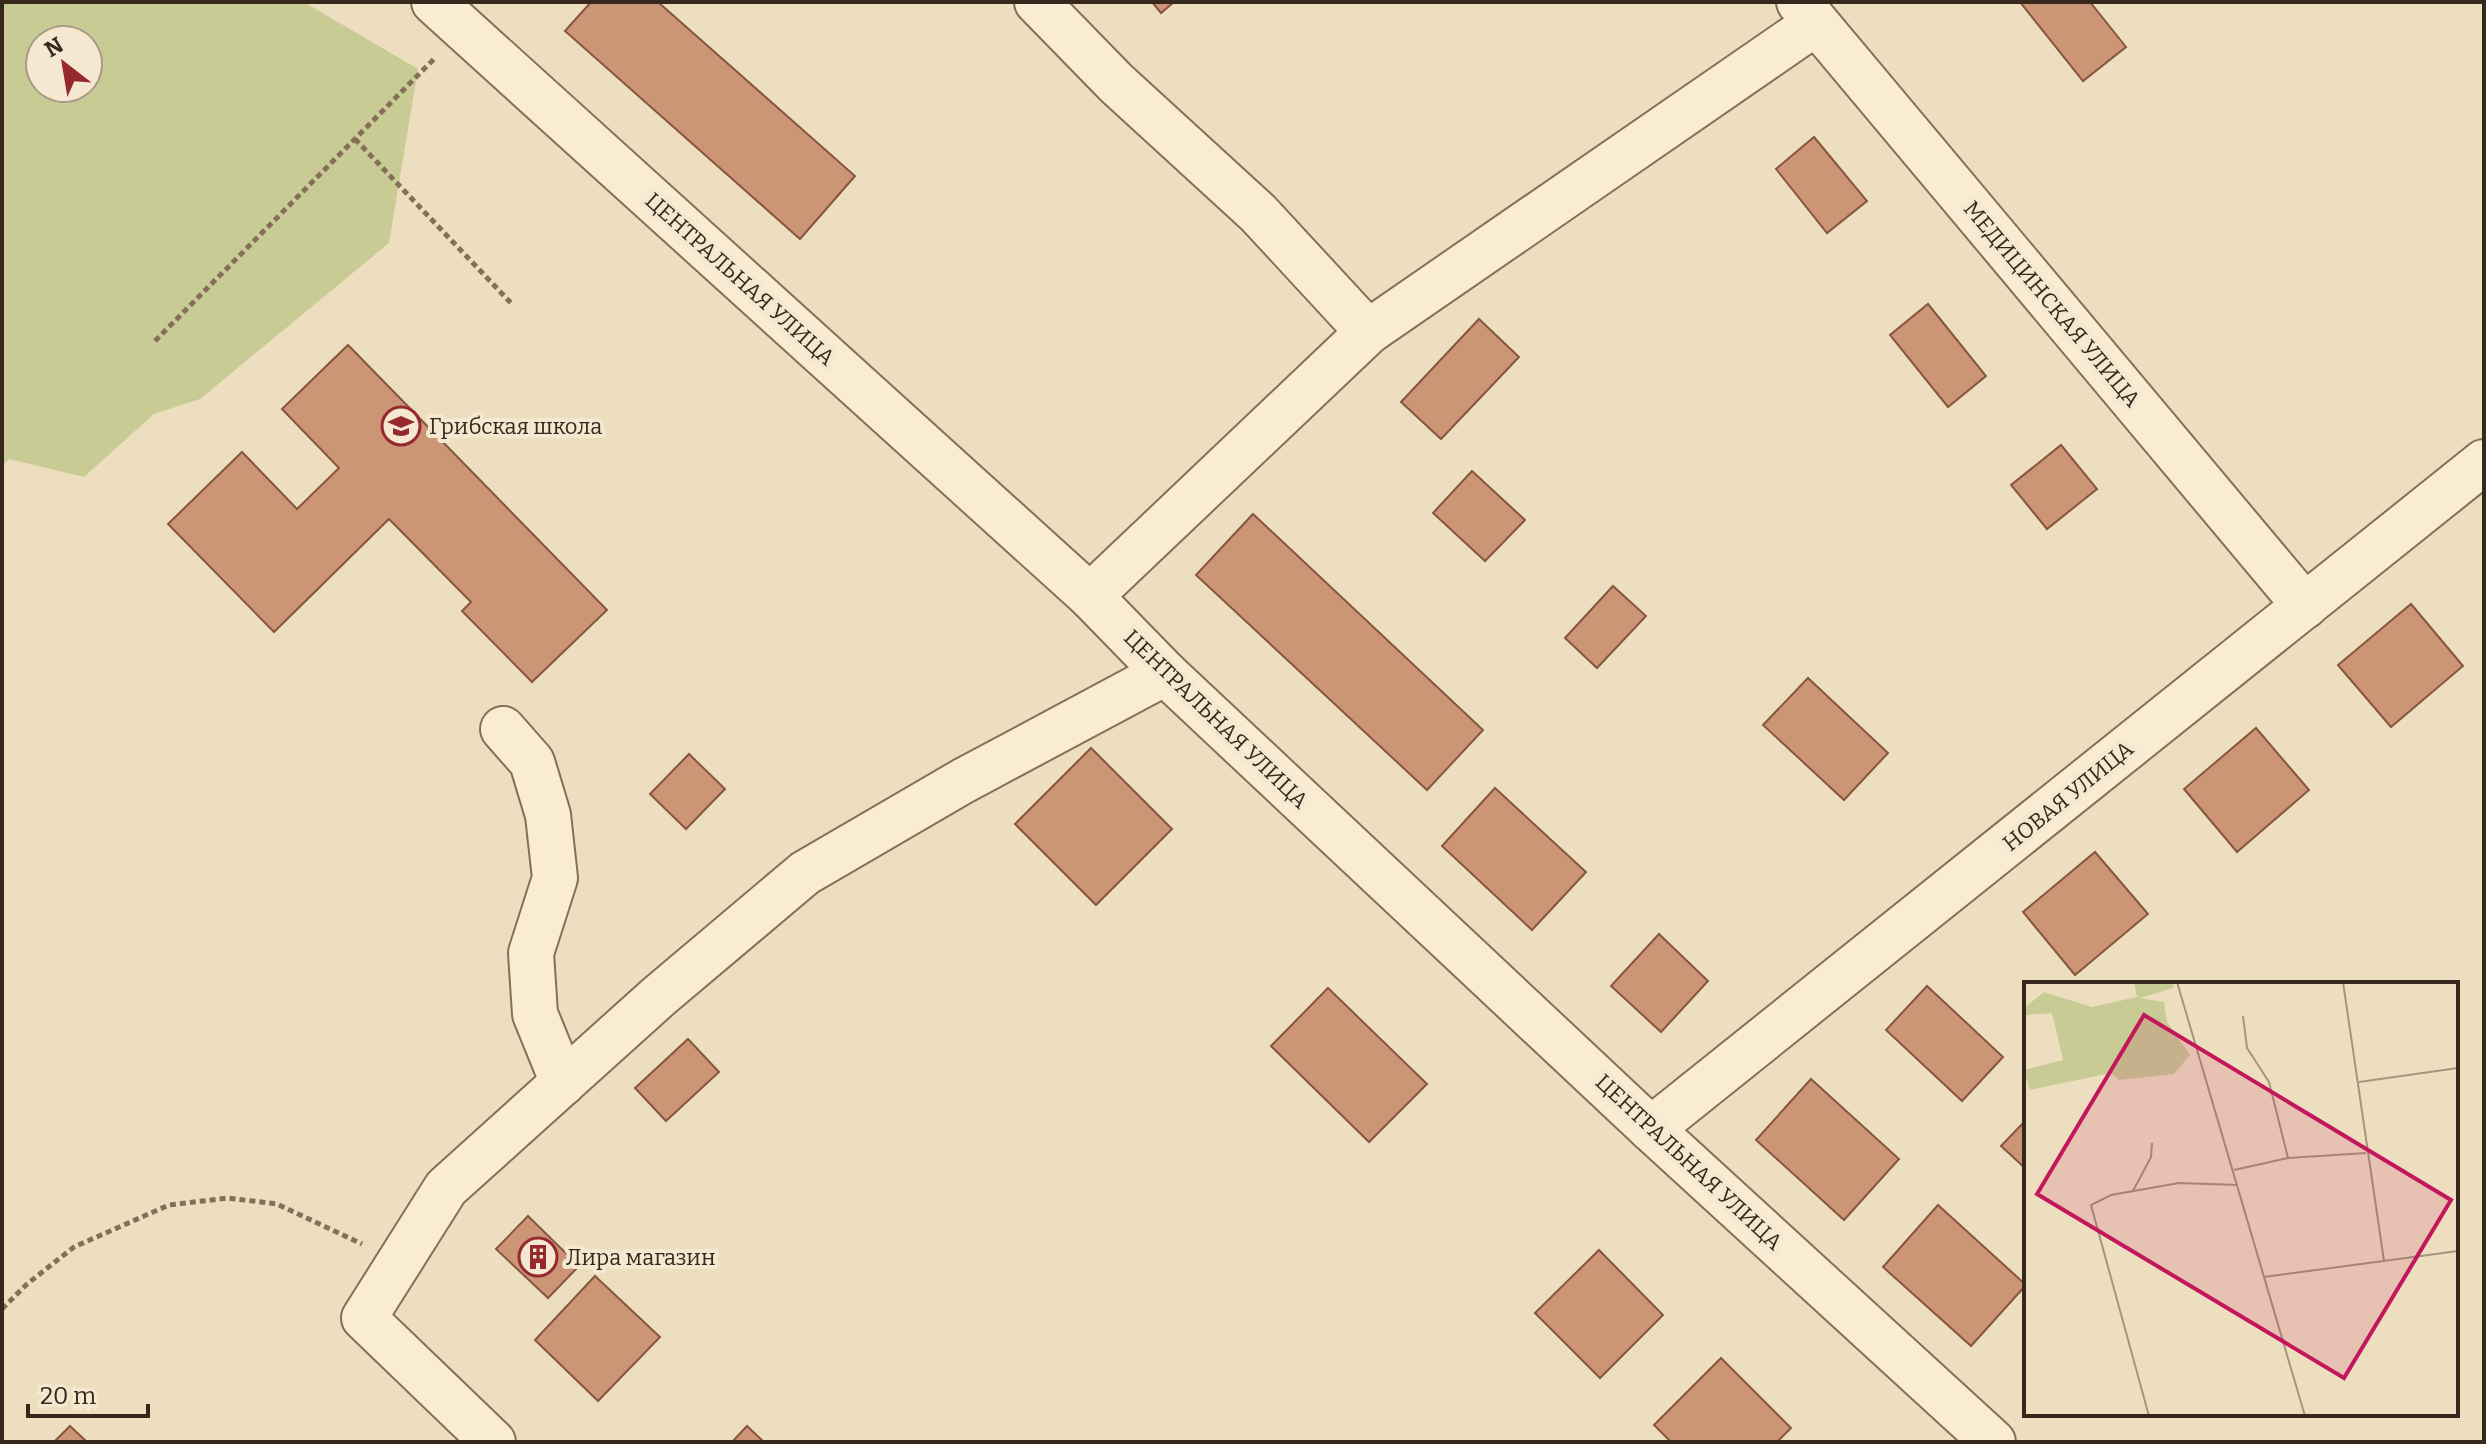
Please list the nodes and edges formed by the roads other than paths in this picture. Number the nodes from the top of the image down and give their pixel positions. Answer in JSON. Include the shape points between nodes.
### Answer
{"nodes":[{"id":1,"x":1037,"y":2,"type":"edge"},
{"id":2,"x":1808,"y":12,"type":"edge"},
{"id":3,"x":448,"y":16,"type":"edge"},
{"id":4,"x":1368,"y":332,"type":"junction"},
{"id":5,"x":2484,"y":462,"type":"edge"},
{"id":6,"x":1090,"y":596,"type":"junction"},
{"id":7,"x":2305,"y":606,"type":"junction"},
{"id":8,"x":1165,"y":673,"type":"junction"},
{"id":9,"x":503,"y":729,"type":"dead end"},
{"id":10,"x":563,"y":1083,"type":"junction"},
{"id":11,"x":1651,"y":1129,"type":"junction"},
{"id":12,"x":493,"y":1442,"type":"edge"},
{"id":13,"x":1993,"y":1442,"type":"edge"}],
"edges":[{"from":1,"to":4,"type":"street","via":[[1116,83],[1258,213]]},
{"from":2,"to":4,"type":"street"},
{"from":2,"to":7,"type":"street","name":"МЕДИЦИНСКАЯ УЛИЦА"},
{"from":3,"to":6,"type":"street","name":"ЦЕНТРАЛЬНАЯ УЛИЦА"},
{"from":4,"to":6,"type":"street"},
{"from":5,"to":7,"type":"street","name":"НОВАЯ УЛИЦА"},
{"from":6,"to":8,"type":"street","name":"ЦЕНТРАЛЬНАЯ УЛИЦА"},
{"from":7,"to":11,"type":"street","name":"НОВАЯ УЛИЦА"},
{"from":8,"to":10,"type":"street","via":[[805,873]]},
{"from":8,"to":11,"type":"street","name":"ЦЕНТРАЛЬНАЯ УЛИЦА"},
{"from":9,"to":10,"type":"street","via":[[532,762],[548,815],[555,878],[531,953],[535,1014]]},
{"from":10,"to":12,"type":"street","via":[[446,1188],[364,1318]]},
{"from":11,"to":13,"type":"street","name":"ЦЕНТРАЛЬНАЯ УЛИЦА"}]}
